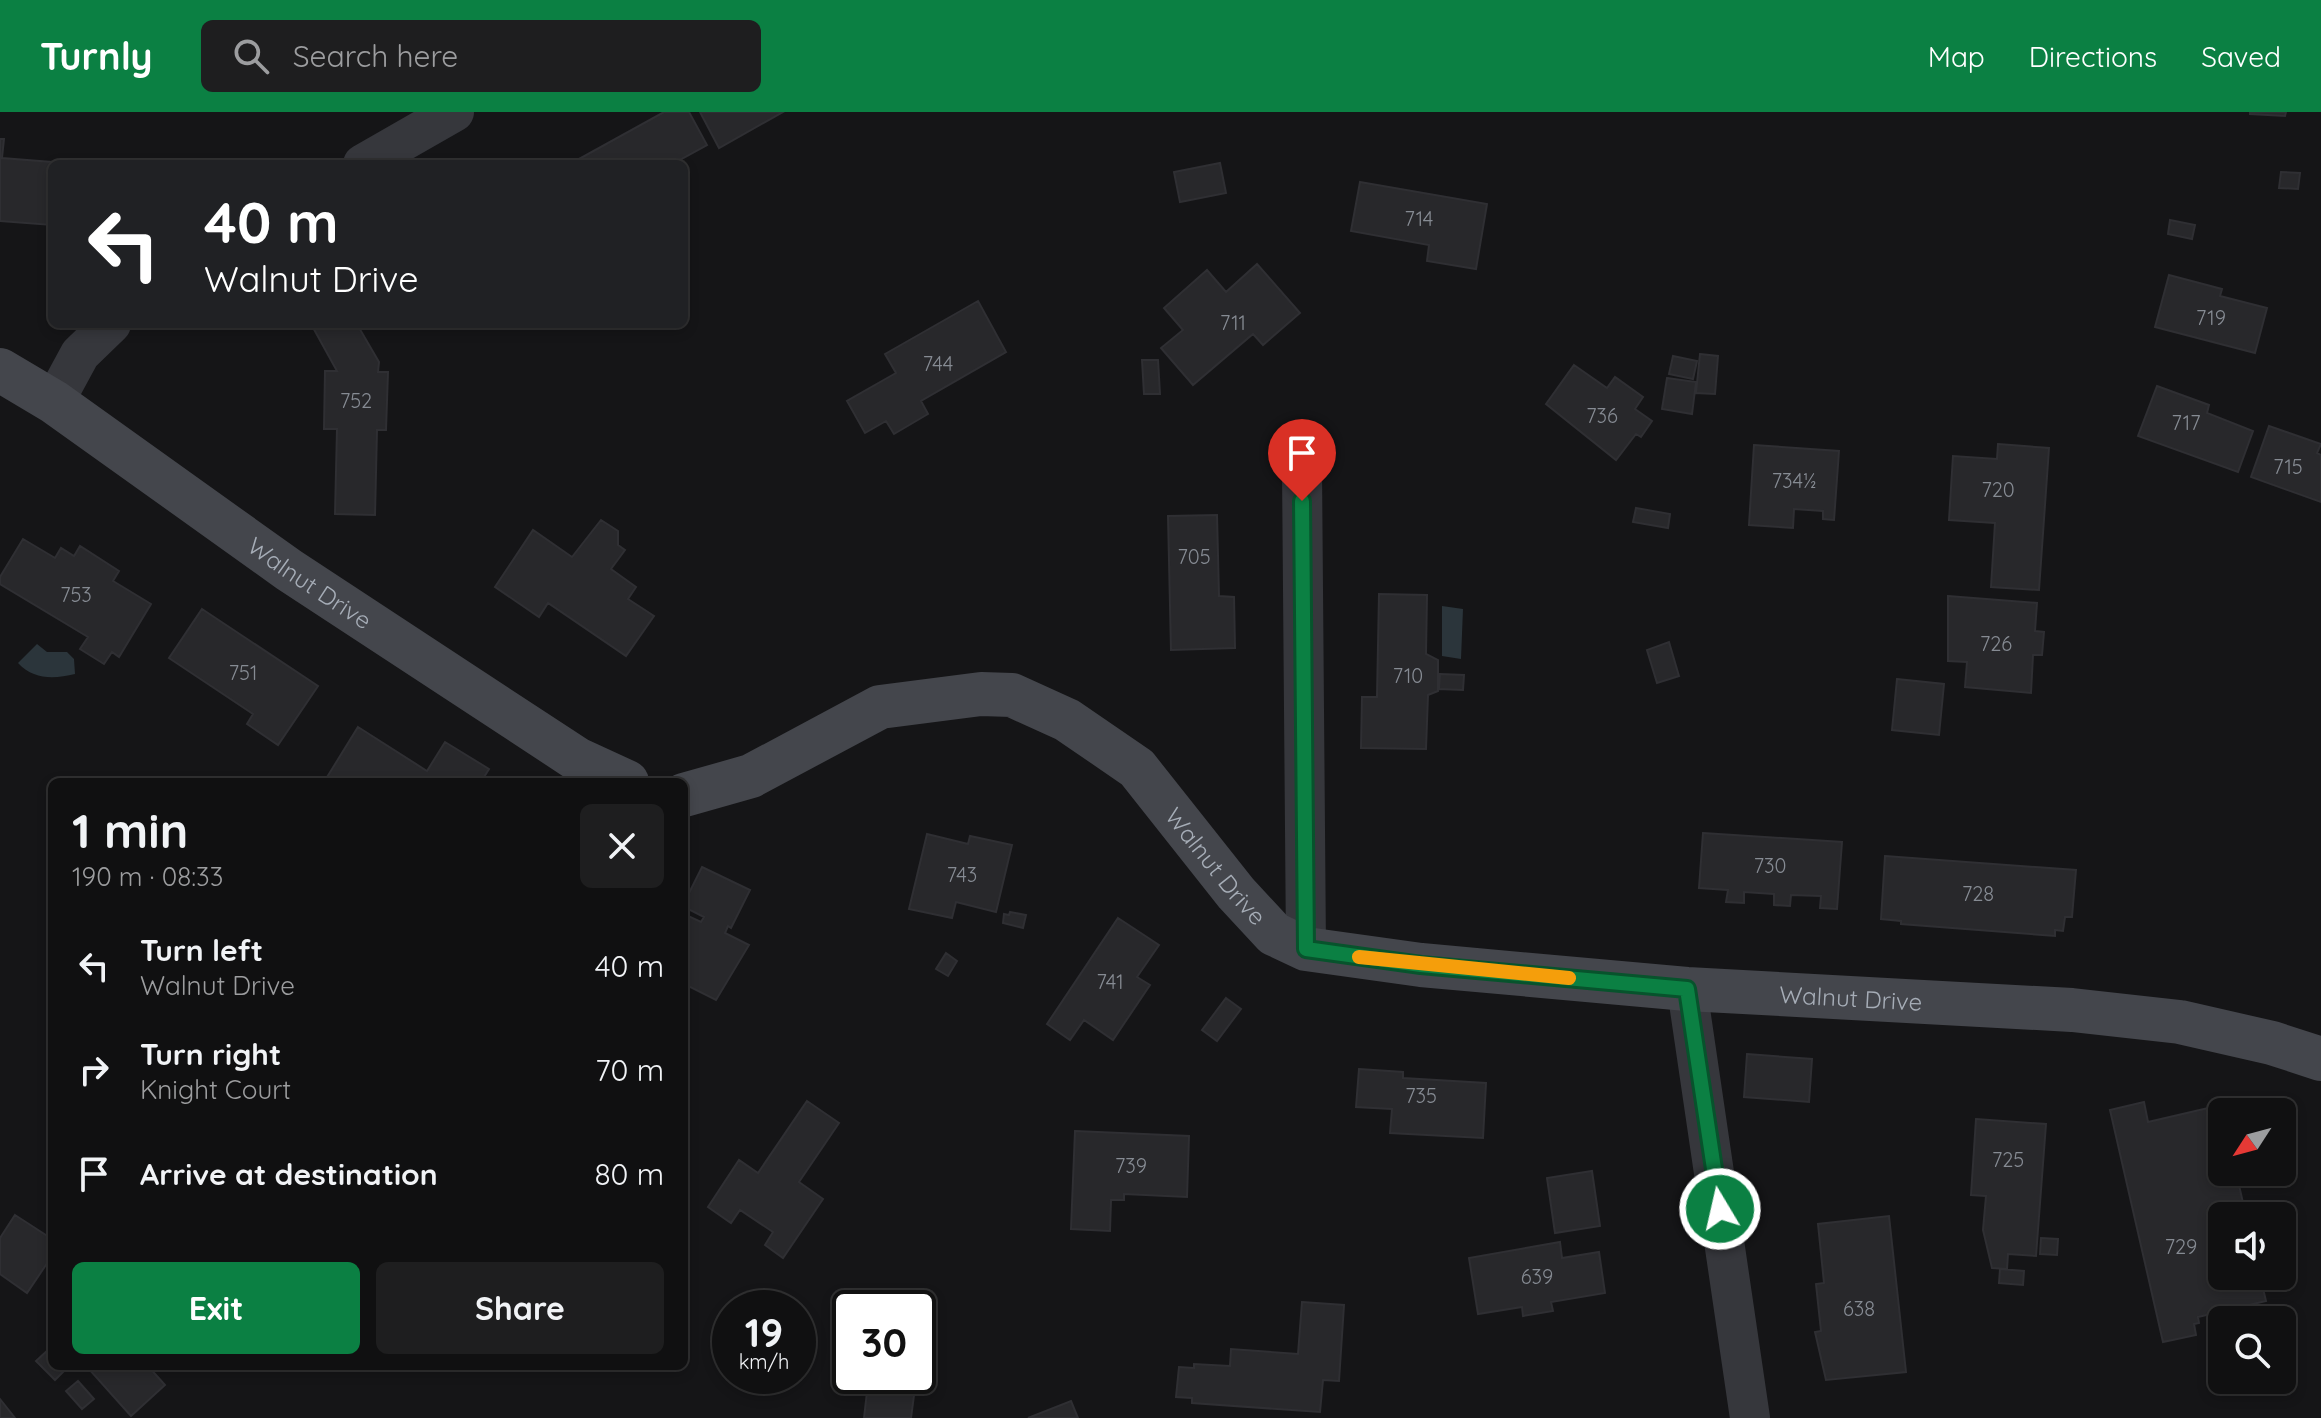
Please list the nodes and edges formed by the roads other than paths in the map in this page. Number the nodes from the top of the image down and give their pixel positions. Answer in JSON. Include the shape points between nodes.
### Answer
{"nodes":[{"id":1,"x":454,"y":112,"type":"edge"},
{"id":2,"x":370,"y":160,"type":"edge"},
{"id":3,"x":107,"y":328,"type":"edge"},
{"id":4,"x":0,"y":370,"type":"edge"},
{"id":5,"x":54,"y":402,"type":"junction"},
{"id":6,"x":1302,"y":469,"type":"dead end"},
{"id":7,"x":618,"y":778,"type":"edge"},
{"id":8,"x":688,"y":794,"type":"edge"},
{"id":9,"x":1306,"y":949,"type":"junction"},
{"id":10,"x":1687,"y":989,"type":"junction"},
{"id":11,"x":2321,"y":1059,"type":"edge"},
{"id":12,"x":1750,"y":1418,"type":"edge"}],
"edges":[{"from":1,"to":2,"type":"street"},
{"from":3,"to":5,"type":"street","via":[[80,354]]},
{"from":4,"to":5,"type":"street","name":"Walnut Drive"},
{"from":5,"to":7,"type":"street","name":"Walnut Drive","via":[[289,570],[577,759]]},
{"from":6,"to":9,"type":"street"},
{"from":8,"to":9,"type":"street","name":"Walnut Drive","via":[[751,776],[880,707],[1012,695],[1067,720],[1137,768],[1245,904],[1274,934]]},
{"from":9,"to":10,"type":"street","name":"Walnut Drive"},
{"from":10,"to":11,"type":"street","name":"Walnut Drive","via":[[2072,1010],[2165,1021]]},
{"from":10,"to":12,"type":"street"}]}
